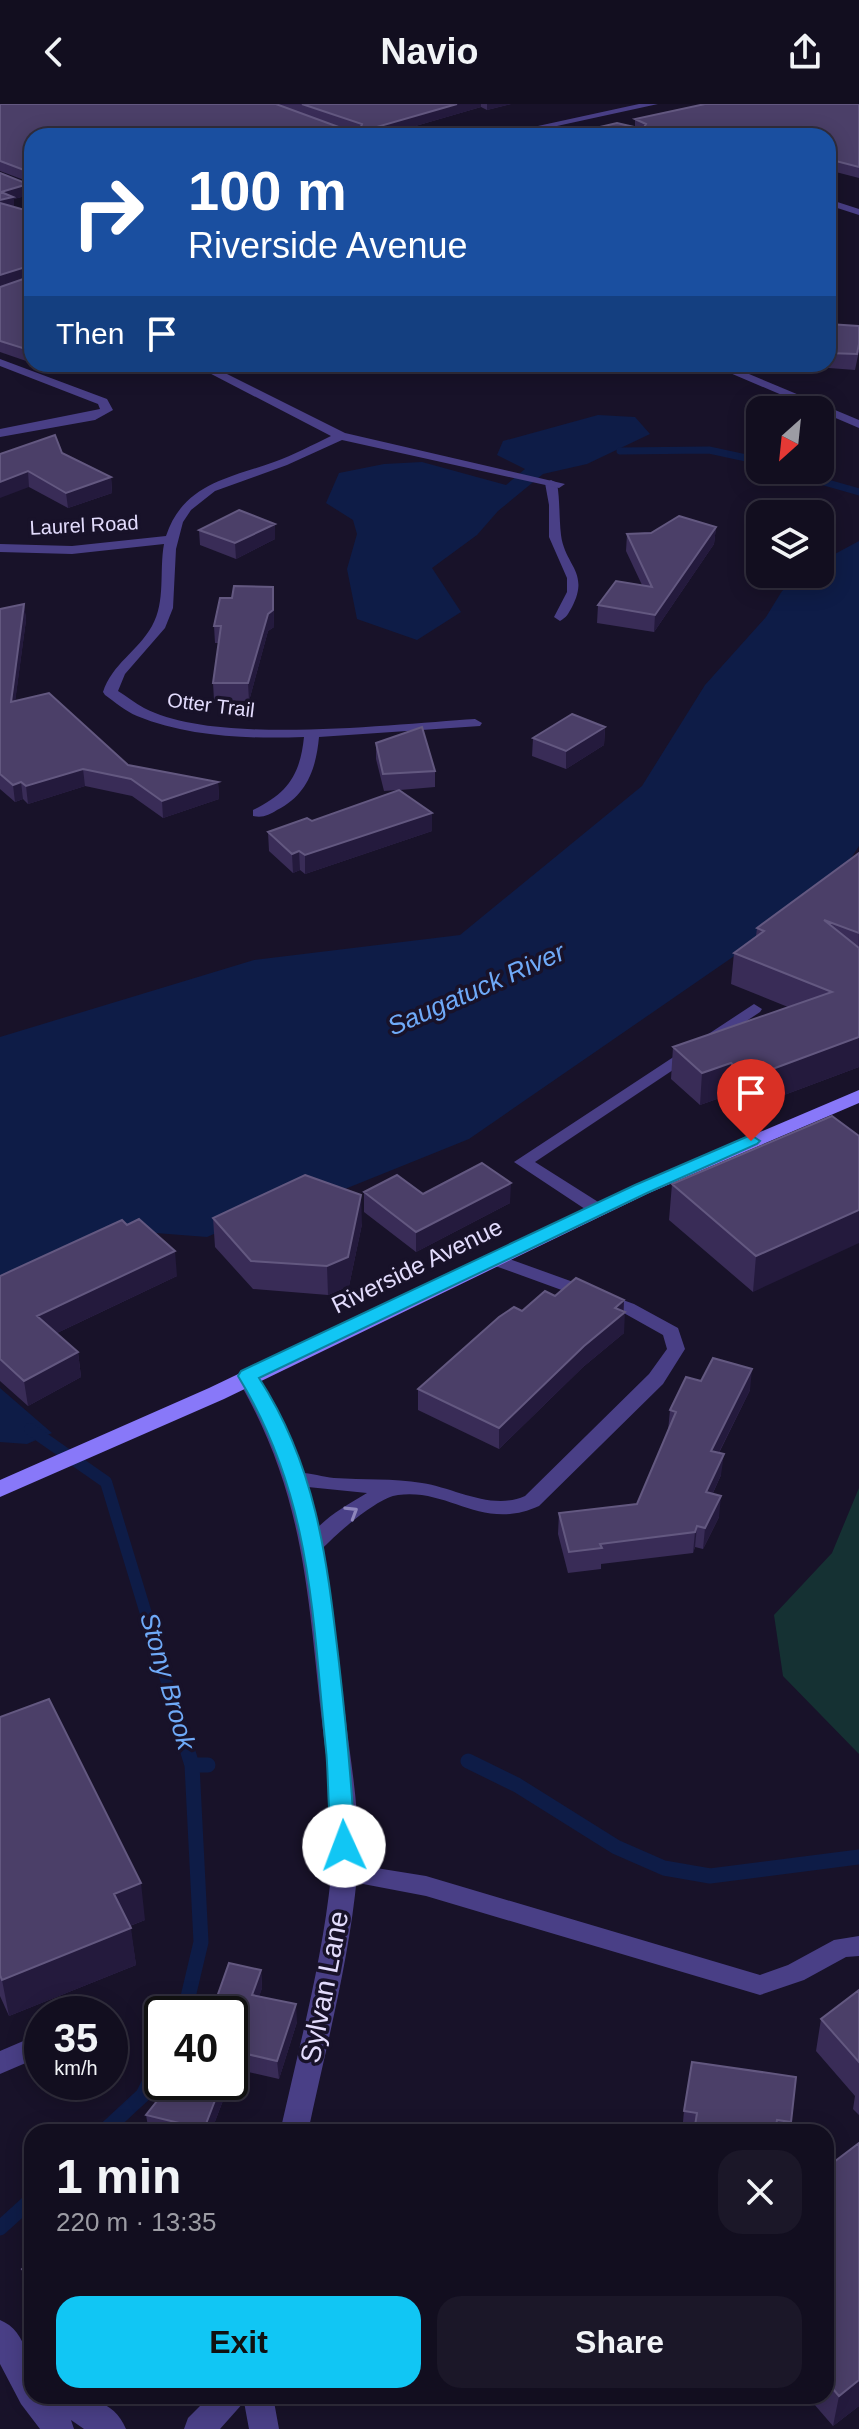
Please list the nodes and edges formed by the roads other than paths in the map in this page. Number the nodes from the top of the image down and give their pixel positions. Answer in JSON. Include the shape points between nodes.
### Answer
{"nodes":[{"id":1,"x":653,"y":104,"type":"edge"},
{"id":2,"x":587,"y":118,"type":"junction"},
{"id":3,"x":613,"y":127,"type":"edge"},
{"id":4,"x":537,"y":128,"type":"edge"},
{"id":5,"x":0,"y":176,"type":"edge"},
{"id":6,"x":24,"y":186,"type":"edge"},
{"id":7,"x":836,"y":205,"type":"edge"},
{"id":8,"x":859,"y":212,"type":"edge"},
{"id":9,"x":0,"y":362,"type":"edge"},
{"id":10,"x":24,"y":371,"type":"edge"},
{"id":11,"x":26,"y":372,"type":"edge"},
{"id":12,"x":214,"y":372,"type":"edge"},
{"id":13,"x":734,"y":372,"type":"edge"},
{"id":14,"x":859,"y":424,"type":"edge"},
{"id":15,"x":0,"y":433,"type":"edge"},
{"id":16,"x":341,"y":436,"type":"junction"},
{"id":17,"x":555,"y":484,"type":"joint"},
{"id":18,"x":170,"y":539,"type":"junction"},
{"id":19,"x":0,"y":548,"type":"edge"},
{"id":20,"x":560,"y":617,"type":"dead end"},
{"id":21,"x":475,"y":723,"type":"dead end"},
{"id":22,"x":312,"y":734,"type":"junction"},
{"id":23,"x":259,"y":813,"type":"dead end"},
{"id":24,"x":754,"y":1009,"type":"dead end"},
{"id":25,"x":859,"y":1096,"type":"edge"},
{"id":26,"x":597,"y":1209,"type":"junction"},
{"id":27,"x":493,"y":1259,"type":"junction"},
{"id":28,"x":247,"y":1376,"type":"junction"},
{"id":29,"x":298,"y":1479,"type":"junction"},
{"id":30,"x":394,"y":1487,"type":"junction"},
{"id":31,"x":0,"y":1489,"type":"edge"},
{"id":32,"x":315,"y":1544,"type":"junction"},
{"id":33,"x":345,"y":1872,"type":"junction"},
{"id":34,"x":859,"y":1946,"type":"edge"},
{"id":35,"x":24,"y":2052,"type":"edge"},
{"id":36,"x":0,"y":2063,"type":"edge"},
{"id":37,"x":296,"y":2124,"type":"edge"},
{"id":38,"x":4,"y":2340,"type":"edge"},
{"id":39,"x":24,"y":2361,"type":"edge"},
{"id":40,"x":24,"y":2377,"type":"edge"},
{"id":41,"x":40,"y":2404,"type":"edge"},
{"id":42,"x":73,"y":2404,"type":"edge"},
{"id":43,"x":223,"y":2404,"type":"edge"},
{"id":44,"x":259,"y":2404,"type":"edge"},
{"id":45,"x":59,"y":2429,"type":"edge"},
{"id":46,"x":111,"y":2429,"type":"edge"},
{"id":47,"x":199,"y":2429,"type":"edge"},
{"id":48,"x":264,"y":2429,"type":"edge"}],
"edges":[{"from":1,"to":2,"type":"street"},
{"from":2,"to":3,"type":"street"},
{"from":2,"to":4,"type":"street"},
{"from":5,"to":6,"type":"street"},
{"from":7,"to":8,"type":"street"},
{"from":9,"to":10,"type":"street"},
{"from":11,"to":15,"type":"street","via":[[103,402],[107,410]]},
{"from":12,"to":16,"type":"street"},
{"from":13,"to":14,"type":"street"},
{"from":16,"to":17,"type":"street"},
{"from":16,"to":18,"type":"street","name":"Otter Trail","via":[[277,465],[219,481],[189,501]]},
{"from":17,"to":20,"type":"lane","via":[[555,537],[573,578],[573,592]]},
{"from":18,"to":19,"type":"street","name":"Laurel Road","via":[[72,550]]},
{"from":18,"to":22,"type":"street","name":"Otter Trail","via":[[162,622],[120,671],[110,692],[129,708],[158,720]]},
{"from":21,"to":22,"type":"street","name":"Otter Trail"},
{"from":22,"to":23,"type":"street","via":[[310,766],[299,788],[285,802]]},
{"from":24,"to":26,"type":"lane","via":[[523,1162]]},
{"from":25,"to":26,"type":"main road","name":"Riverside Avenue"},
{"from":26,"to":27,"type":"main road","name":"Riverside Avenue"},
{"from":27,"to":28,"type":"main road","name":"Riverside Avenue"},
{"from":27,"to":30,"type":"lane","via":[[628,1308],[671,1332],[676,1349],[656,1379],[517,1510]]},
{"from":28,"to":29,"type":"street","name":"Sylvan Lane","via":[[271,1412]]},
{"from":28,"to":31,"type":"main road","name":"Riverside Avenue"},
{"from":29,"to":30,"type":"lane","via":[[332,1486]]},
{"from":29,"to":32,"type":"street","name":"Sylvan Lane"},
{"from":32,"to":30,"type":"lane","one_way":true,"via":[[336,1522]]},
{"from":32,"to":33,"type":"street","name":"Sylvan Lane"},
{"from":33,"to":34,"type":"lane","via":[[426,1886],[760,1985],[796,1973],[842,1947]]},
{"from":33,"to":37,"type":"street","name":"Sylvan Lane"},
{"from":35,"to":36,"type":"lane"},
{"from":38,"to":39,"type":"street"},
{"from":38,"to":40,"type":"street"},
{"from":41,"to":45,"type":"street"},
{"from":42,"to":46,"type":"street"},
{"from":43,"to":47,"type":"street"},
{"from":44,"to":48,"type":"street"}]}
